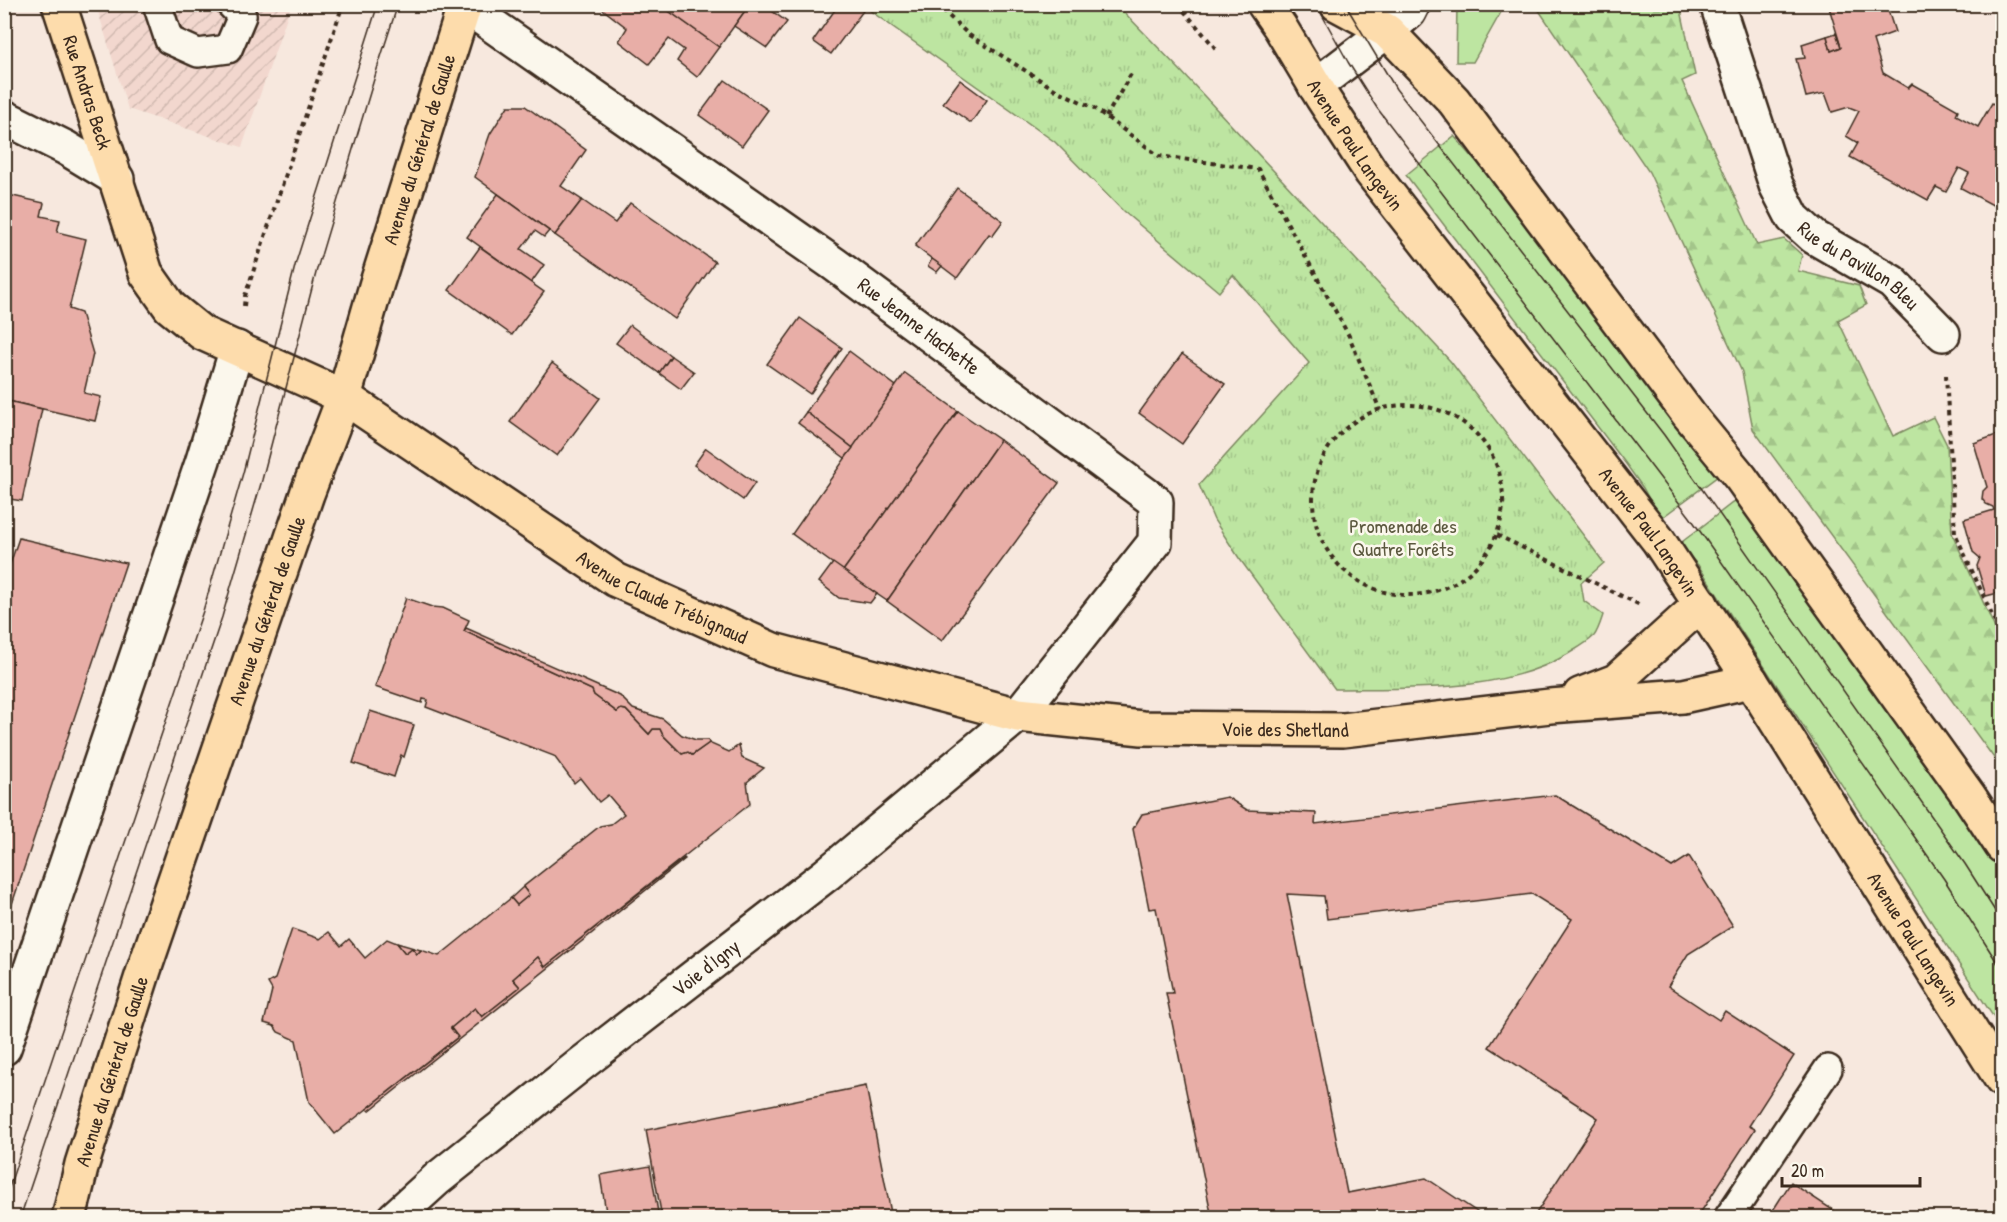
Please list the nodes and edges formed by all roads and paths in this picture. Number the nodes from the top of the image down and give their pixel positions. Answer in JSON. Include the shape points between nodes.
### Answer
{"nodes":[{"id":1,"x":59,"y":4,"type":"edge"},
{"id":2,"x":157,"y":4,"type":"edge"},
{"id":3,"x":230,"y":4,"type":"edge"},
{"id":4,"x":343,"y":4,"type":"edge"},
{"id":5,"x":936,"y":4,"type":"edge"},
{"id":6,"x":1178,"y":4,"type":"edge"},
{"id":7,"x":1264,"y":4,"type":"edge"},
{"id":8,"x":1337,"y":4,"type":"edge"},
{"id":9,"x":1413,"y":4,"type":"edge"},
{"id":10,"x":1717,"y":4,"type":"edge"},
{"id":11,"x":465,"y":5,"type":"edge"},
{"id":12,"x":1387,"y":32,"type":"junction"},
{"id":13,"x":1217,"y":50,"type":"dead end"},
{"id":14,"x":1131,"y":74,"type":"dead end"},
{"id":15,"x":1315,"y":86,"type":"junction"},
{"id":16,"x":4,"y":117,"type":"edge"},
{"id":17,"x":1106,"y":117,"type":"junction"},
{"id":18,"x":117,"y":179,"type":"junction"},
{"id":19,"x":1943,"y":334,"type":"joint"},
{"id":20,"x":237,"y":348,"type":"junction"},
{"id":21,"x":344,"y":397,"type":"junction"},
{"id":22,"x":1380,"y":410,"type":"junction"},
{"id":23,"x":1497,"y":535,"type":"junction"},
{"id":24,"x":1701,"y":604,"type":"junction"},
{"id":25,"x":1641,"y":606,"type":"dead end"},
{"id":26,"x":2002,"y":637,"type":"edge"},
{"id":27,"x":1751,"y":681,"type":"junction"},
{"id":28,"x":1550,"y":706,"type":"junction"},
{"id":29,"x":1018,"y":715,"type":"junction"},
{"id":30,"x":2002,"y":846,"type":"edge"},
{"id":31,"x":4,"y":1048,"type":"edge"},
{"id":32,"x":1828,"y":1069,"type":"dead end"},
{"id":33,"x":2002,"y":1080,"type":"edge"},
{"id":34,"x":69,"y":1218,"type":"edge"},
{"id":35,"x":394,"y":1218,"type":"edge"},
{"id":36,"x":1728,"y":1218,"type":"edge"}],
"edges":[{"from":1,"to":18,"type":"main road","name":"Rue Andras Beck"},
{"from":2,"to":3,"type":"lane","via":[[169,40],[198,53],[228,49],[242,16]]},
{"from":4,"to":20,"type":"path","via":[[245,296]]},
{"from":5,"to":17,"type":"path","via":[[969,35]]},
{"from":6,"to":13,"type":"path"},
{"from":7,"to":15,"type":"main road","name":"Avenue Paul Langevin"},
{"from":8,"to":12,"type":"main road"},
{"from":9,"to":12,"type":"street"},
{"from":10,"to":19,"type":"street","name":"Rue du Pavillon Bleu","via":[[1776,185],[1793,218],[1814,237],[1892,282]]},
{"from":11,"to":21,"type":"main road","name":"Avenue du Général de Gaulle"},
{"from":11,"to":29,"type":"street","name":"Rue Jeanne Hachette","via":[[834,264],[1156,502],[1155,542]]},
{"from":12,"to":15,"type":"street"},
{"from":12,"to":30,"type":"main road","via":[[1454,101],[1689,415],[1741,478]]},
{"from":14,"to":17,"type":"path"},
{"from":15,"to":24,"type":"main road","name":"Avenue Paul Langevin","via":[[1371,172],[1658,540]]},
{"from":16,"to":18,"type":"street"},
{"from":17,"to":22,"type":"path","via":[[1159,156],[1258,169],[1348,336]]},
{"from":18,"to":20,"type":"main road","name":"Rue Andras Beck","via":[[146,273],[170,307],[202,333]]},
{"from":19,"to":26,"type":"path","via":[[1955,533]]},
{"from":20,"to":21,"type":"main road","name":"Avenue Claude Trébignaud"},
{"from":20,"to":31,"type":"street","via":[[203,460]]},
{"from":21,"to":29,"type":"main road","name":"Avenue Claude Trébignaud","via":[[616,580],[773,650]]},
{"from":21,"to":34,"type":"main road","name":"Avenue du Général de Gaulle","via":[[144,970],[82,1164]]},
{"from":22,"to":23,"type":"path","via":[[1406,405],[1433,408],[1457,418],[1478,435],[1493,457],[1502,483],[1503,510]]},
{"from":22,"to":23,"type":"path","via":[[1349,426],[1326,452],[1314,484],[1314,519],[1327,551],[1351,577],[1382,592],[1417,595],[1450,586],[1478,565]]},
{"from":23,"to":25,"type":"path"},
{"from":24,"to":27,"type":"main road","name":"Avenue Paul Langevin"},
{"from":24,"to":28,"type":"main road","name":"Voie des Shetland","via":[[1616,681]]},
{"from":27,"to":28,"type":"main road","name":"Voie des Shetland","via":[[1683,696]]},
{"from":27,"to":33,"type":"main road","name":"Avenue Paul Langevin"},
{"from":28,"to":29,"type":"main road","name":"Voie des Shetland","via":[[1343,730],[1142,728]]},
{"from":29,"to":35,"type":"street","name":"Voie d'Igny","via":[[827,874],[571,1072]]},
{"from":32,"to":36,"type":"lane"}]}
